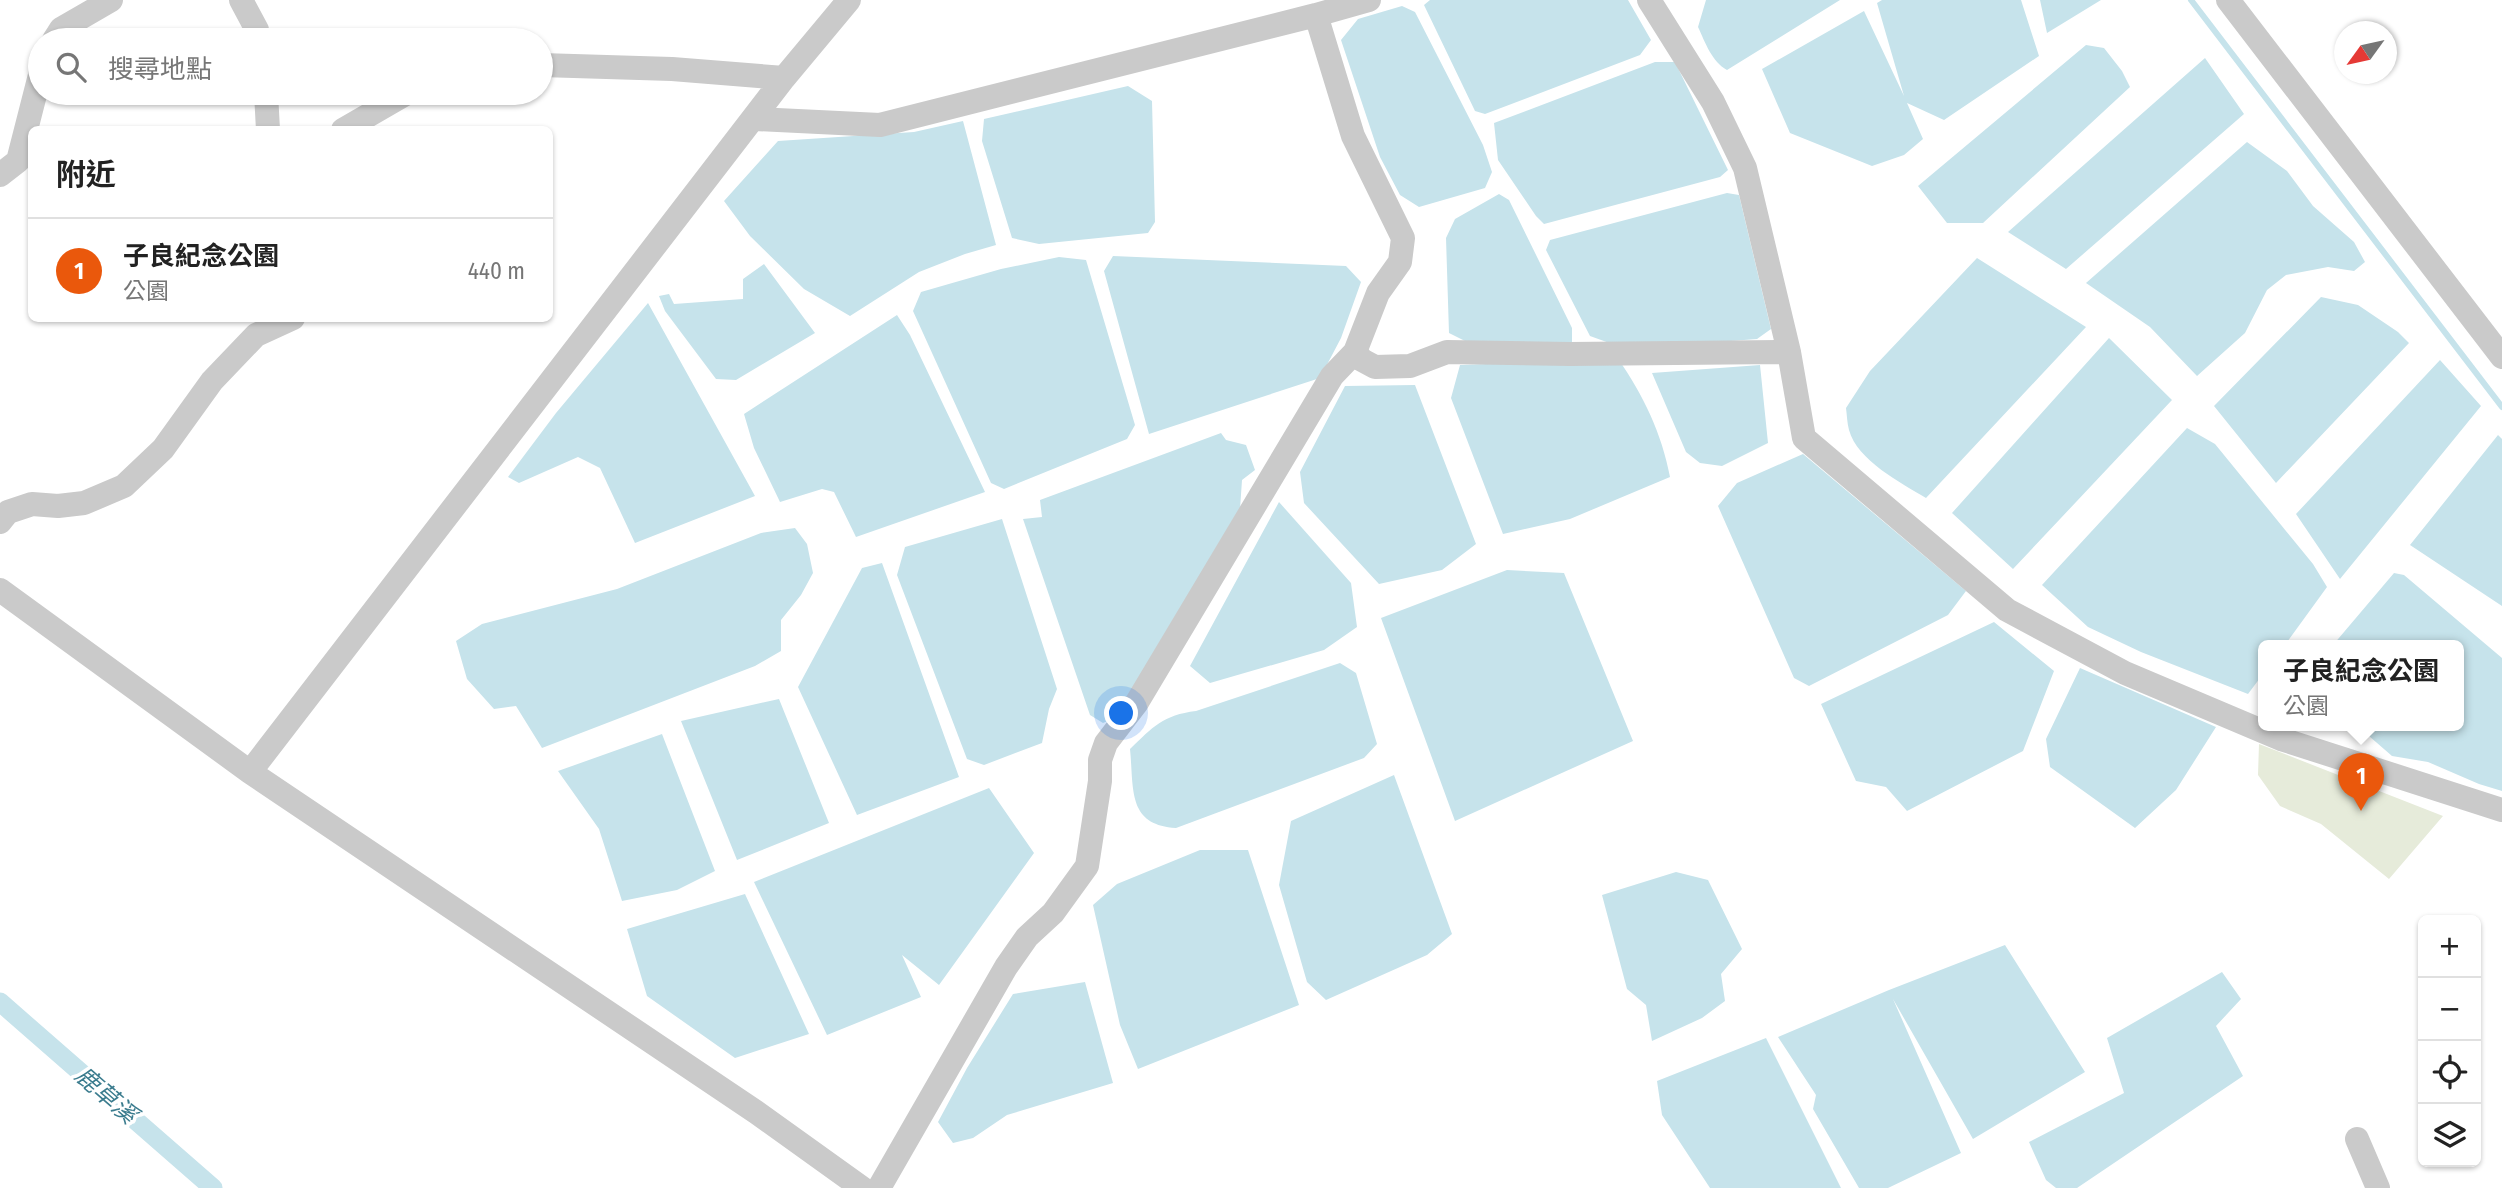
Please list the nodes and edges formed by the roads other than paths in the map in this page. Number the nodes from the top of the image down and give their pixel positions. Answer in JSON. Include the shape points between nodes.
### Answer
{"nodes":[{"id":1,"x":111,"y":0,"type":"edge"},
{"id":2,"x":241,"y":0,"type":"edge"},
{"id":3,"x":849,"y":0,"type":"edge"},
{"id":4,"x":1369,"y":0,"type":"edge"},
{"id":5,"x":1649,"y":0,"type":"edge"},
{"id":6,"x":2228,"y":0,"type":"edge"},
{"id":7,"x":1316,"y":15,"type":"junction"},
{"id":8,"x":63,"y":28,"type":"edge"},
{"id":9,"x":256,"y":28,"type":"edge"},
{"id":10,"x":553,"y":65,"type":"edge"},
{"id":11,"x":784,"y":79,"type":"junction"},
{"id":12,"x":32,"y":105,"type":"edge"},
{"id":13,"x":266,"y":105,"type":"edge"},
{"id":14,"x":386,"y":105,"type":"edge"},
{"id":15,"x":755,"y":119,"type":"junction"},
{"id":16,"x":268,"y":126,"type":"edge"},
{"id":17,"x":349,"y":126,"type":"edge"},
{"id":18,"x":16,"y":166,"type":"edge"},
{"id":19,"x":284,"y":322,"type":"edge"},
{"id":20,"x":1355,"y":352,"type":"junction"},
{"id":21,"x":1789,"y":352,"type":"junction"},
{"id":22,"x":2502,"y":357,"type":"edge"},
{"id":23,"x":0,"y":522,"type":"edge"},
{"id":24,"x":0,"y":590,"type":"edge"},
{"id":25,"x":2258,"y":729,"type":"edge"},
{"id":26,"x":2262,"y":731,"type":"edge"},
{"id":27,"x":250,"y":772,"type":"junction"},
{"id":28,"x":2502,"y":810,"type":"edge"},
{"id":29,"x":2357,"y":1139,"type":"dead end"},
{"id":30,"x":862,"y":1188,"type":"edge"},
{"id":31,"x":879,"y":1188,"type":"edge"},
{"id":32,"x":2378,"y":1188,"type":"edge"}],
"edges":[{"from":1,"to":8,"type":"street"},
{"from":2,"to":9,"type":"street"},
{"from":3,"to":11,"type":"street"},
{"from":4,"to":7,"type":"street"},
{"from":5,"to":21,"type":"street","via":[[1713,102],[1745,168]]},
{"from":6,"to":22,"type":"street"},
{"from":7,"to":15,"type":"street","via":[[880,125]]},
{"from":7,"to":20,"type":"street","via":[[1353,136],[1403,238],[1400,262],[1378,293]]},
{"from":10,"to":11,"type":"street"},
{"from":11,"to":15,"type":"street"},
{"from":12,"to":18,"type":"street"},
{"from":13,"to":16,"type":"street"},
{"from":14,"to":17,"type":"street"},
{"from":15,"to":27,"type":"street"},
{"from":19,"to":23,"type":"street","via":[[256,335],[212,380],[163,449],[124,486],[84,503],[32,504],[8,512]]},
{"from":20,"to":21,"type":"street","via":[[1375,367],[1410,366],[1447,352]]},
{"from":20,"to":31,"type":"street","via":[[1332,376],[1136,704],[1106,743],[1087,866],[1006,967]]},
{"from":21,"to":25,"type":"street","via":[[1804,438],[2007,610],[2125,673]]},
{"from":24,"to":27,"type":"street"},
{"from":26,"to":28,"type":"street"},
{"from":27,"to":30,"type":"street","via":[[756,1111]]},
{"from":29,"to":32,"type":"street"}]}
